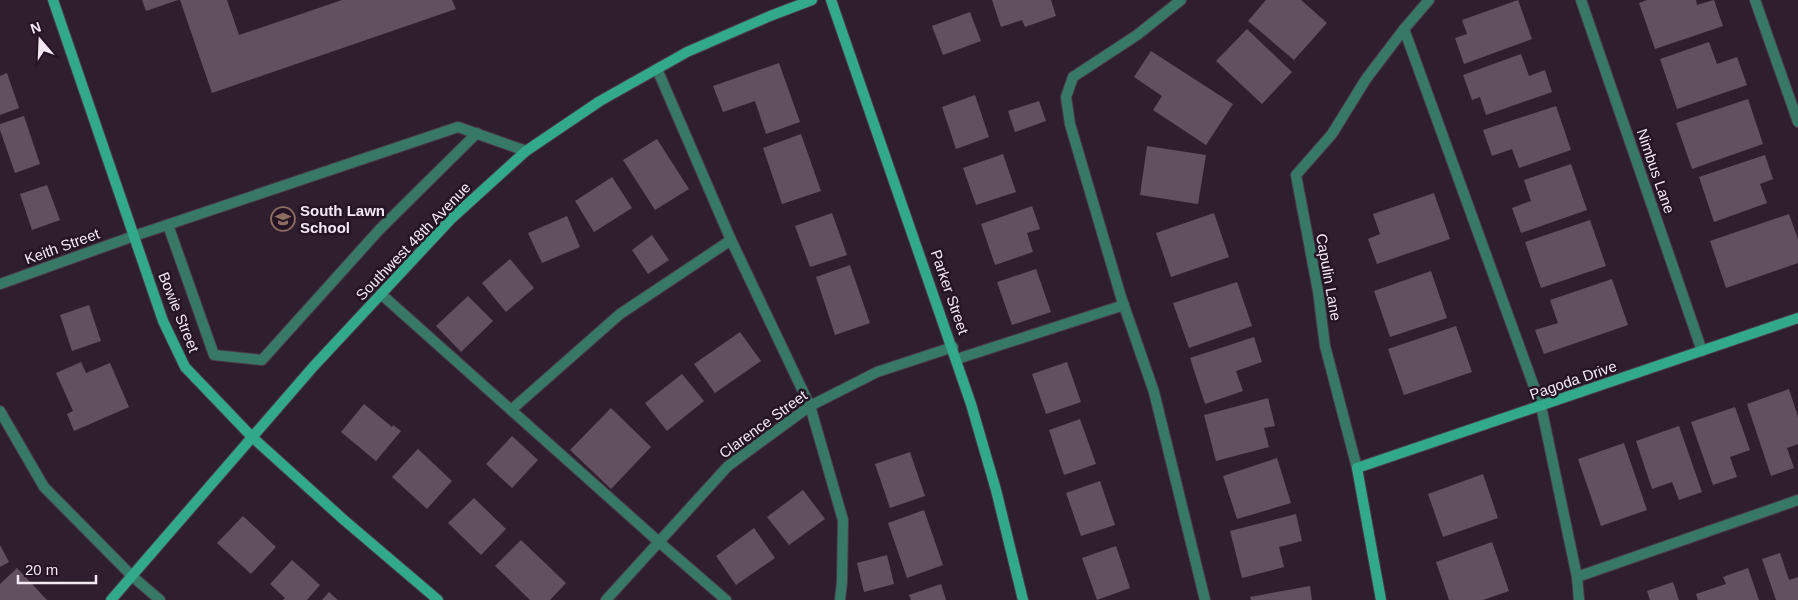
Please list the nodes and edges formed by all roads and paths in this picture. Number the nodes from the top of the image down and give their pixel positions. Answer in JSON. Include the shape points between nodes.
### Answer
{"nodes":[{"id":1,"x":53,"y":0,"type":"edge"},
{"id":2,"x":812,"y":0,"type":"edge"},
{"id":3,"x":831,"y":0,"type":"edge"},
{"id":4,"x":1181,"y":0,"type":"edge"},
{"id":5,"x":1429,"y":0,"type":"edge"},
{"id":6,"x":1581,"y":0,"type":"edge"},
{"id":7,"x":1756,"y":0,"type":"edge"},
{"id":8,"x":1404,"y":29,"type":"junction"},
{"id":9,"x":657,"y":69,"type":"junction"},
{"id":10,"x":1798,"y":122,"type":"edge"},
{"id":11,"x":477,"y":133,"type":"junction"},
{"id":12,"x":526,"y":151,"type":"junction"},
{"id":13,"x":168,"y":225,"type":"junction"},
{"id":14,"x":134,"y":236,"type":"junction"},
{"id":15,"x":731,"y":240,"type":"junction"},
{"id":16,"x":0,"y":284,"type":"edge"},
{"id":17,"x":381,"y":294,"type":"junction"},
{"id":18,"x":1124,"y":304,"type":"junction"},
{"id":19,"x":1798,"y":318,"type":"edge"},
{"id":20,"x":953,"y":347,"type":"junction"},
{"id":21,"x":1702,"y":351,"type":"junction"},
{"id":22,"x":957,"y":359,"type":"junction"},
{"id":23,"x":810,"y":406,"type":"junction"},
{"id":24,"x":1541,"y":406,"type":"junction"},
{"id":25,"x":0,"y":410,"type":"edge"},
{"id":26,"x":511,"y":410,"type":"junction"},
{"id":27,"x":252,"y":437,"type":"junction"},
{"id":28,"x":1356,"y":468,"type":"junction"},
{"id":29,"x":1798,"y":500,"type":"edge"},
{"id":30,"x":659,"y":542,"type":"junction"},
{"id":31,"x":132,"y":576,"type":"junction"},
{"id":32,"x":1578,"y":577,"type":"junction"},
{"id":33,"x":111,"y":600,"type":"edge"},
{"id":34,"x":160,"y":600,"type":"edge"},
{"id":35,"x":438,"y":600,"type":"edge"},
{"id":36,"x":606,"y":600,"type":"edge"},
{"id":37,"x":726,"y":600,"type":"edge"},
{"id":38,"x":840,"y":600,"type":"edge"},
{"id":39,"x":1023,"y":600,"type":"edge"},
{"id":40,"x":1204,"y":600,"type":"edge"},
{"id":41,"x":1380,"y":600,"type":"edge"},
{"id":42,"x":1579,"y":600,"type":"edge"}],
"edges":[{"from":1,"to":14,"type":"street","name":"Bowie Street"},
{"from":2,"to":9,"type":"street","name":"Southwest 48th Avenue","via":[[687,52]]},
{"from":3,"to":20,"type":"street","name":"Parker Street"},
{"from":4,"to":18,"type":"street","via":[[1137,35],[1073,77],[1066,97],[1070,124]]},
{"from":5,"to":8,"type":"street","name":"Capulin Lane"},
{"from":6,"to":21,"type":"street","name":"Nimbus Lane"},
{"from":7,"to":10,"type":"street"},
{"from":8,"to":24,"type":"street"},
{"from":8,"to":28,"type":"street","name":"Capulin Lane","via":[[1366,79],[1332,134],[1296,175],[1325,346]]},
{"from":9,"to":12,"type":"street","name":"Southwest 48th Avenue","via":[[600,101]]},
{"from":9,"to":15,"type":"street"},
{"from":11,"to":12,"type":"street","name":"Keith Street"},
{"from":11,"to":13,"type":"street","name":"Keith Street","via":[[458,127]]},
{"from":11,"to":13,"type":"street","via":[[380,228],[262,360],[214,355]]},
{"from":12,"to":17,"type":"street","name":"Southwest 48th Avenue","via":[[451,220]]},
{"from":13,"to":14,"type":"street","name":"Keith Street"},
{"from":14,"to":16,"type":"street","name":"Keith Street"},
{"from":14,"to":27,"type":"street","name":"Bowie Street","via":[[163,321],[185,367]]},
{"from":15,"to":23,"type":"street"},
{"from":15,"to":26,"type":"street","via":[[620,314]]},
{"from":17,"to":26,"type":"street"},
{"from":17,"to":27,"type":"street","name":"Southwest 48th Avenue"},
{"from":18,"to":22,"type":"street"},
{"from":18,"to":40,"type":"street","via":[[1154,392]]},
{"from":19,"to":21,"type":"street","name":"Pagoda Drive"},
{"from":20,"to":22,"type":"street","name":"Parker Street"},
{"from":20,"to":23,"type":"street","name":"Clarence Street","via":[[877,372]]},
{"from":21,"to":24,"type":"street","name":"Pagoda Drive"},
{"from":22,"to":39,"type":"street","name":"Parker Street","via":[[996,490]]},
{"from":23,"to":30,"type":"street","name":"Clarence Street","via":[[728,466]]},
{"from":23,"to":38,"type":"street","via":[[843,520]]},
{"from":24,"to":28,"type":"street","name":"Pagoda Drive"},
{"from":24,"to":32,"type":"street"},
{"from":25,"to":31,"type":"street","via":[[44,487]]},
{"from":26,"to":30,"type":"street"},
{"from":27,"to":31,"type":"street","name":"Southwest 48th Avenue"},
{"from":27,"to":35,"type":"street","name":"Bowie Street"},
{"from":28,"to":41,"type":"street","name":"Capulin Lane"},
{"from":29,"to":32,"type":"street"},
{"from":30,"to":36,"type":"street","name":"Clarence Street"},
{"from":30,"to":37,"type":"street"},
{"from":31,"to":33,"type":"street","name":"Southwest 48th Avenue"},
{"from":31,"to":34,"type":"street"},
{"from":32,"to":42,"type":"street"}]}
